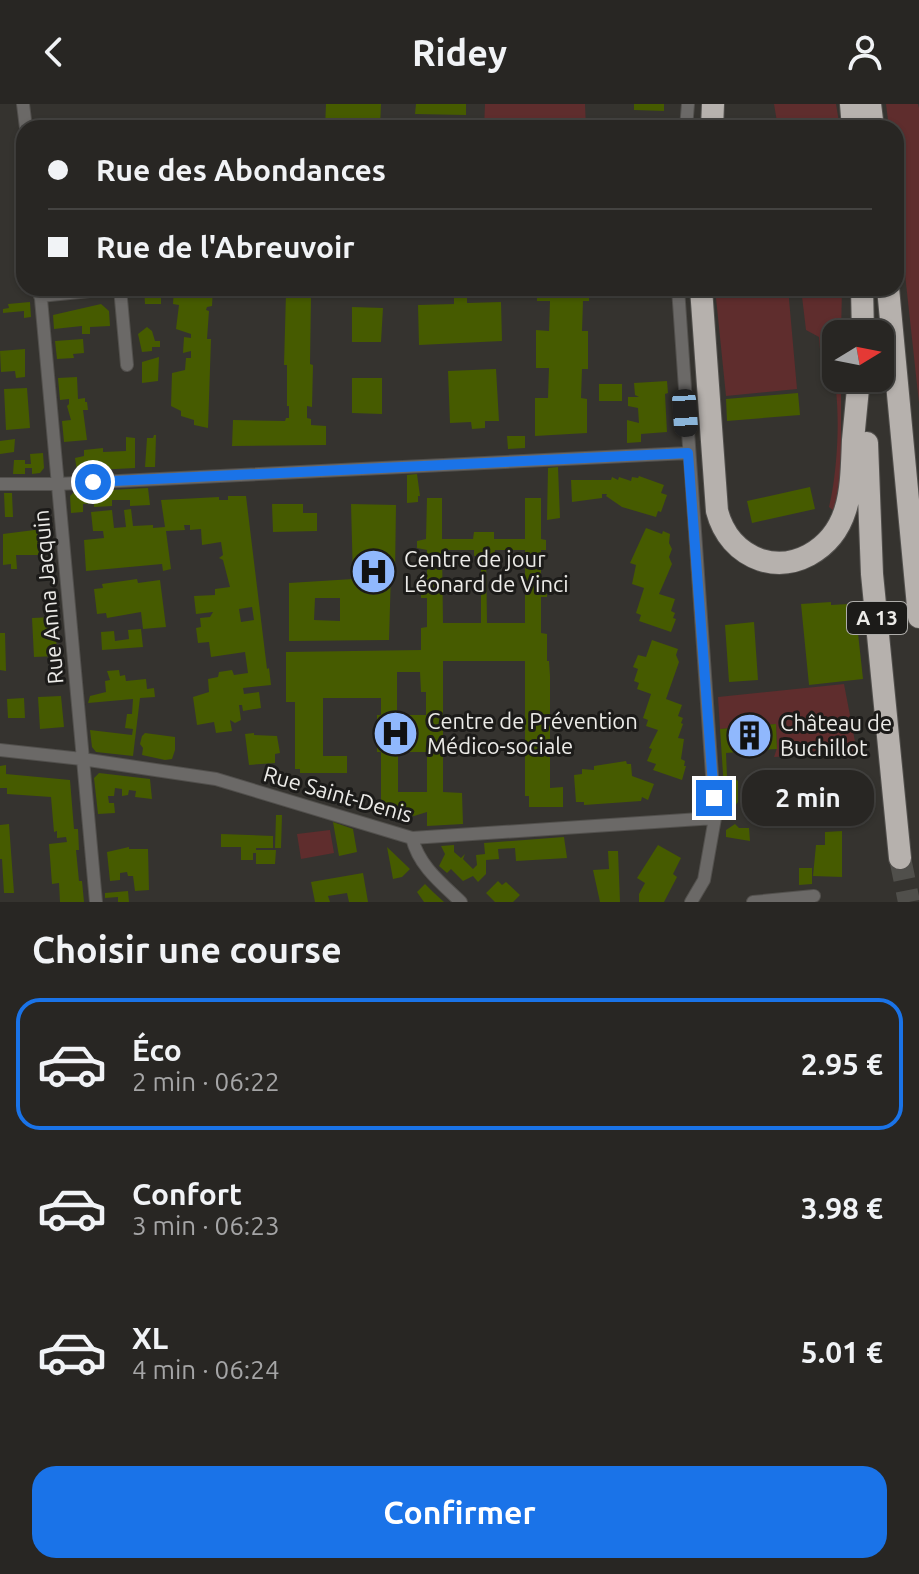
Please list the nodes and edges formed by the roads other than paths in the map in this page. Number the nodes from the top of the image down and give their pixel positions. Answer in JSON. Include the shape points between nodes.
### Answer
{"nodes":[{"id":1,"x":40,"y":296,"type":"edge"},
{"id":2,"x":121,"y":296,"type":"edge"},
{"id":3,"x":678,"y":296,"type":"edge"},
{"id":4,"x":702,"y":296,"type":"edge"},
{"id":5,"x":862,"y":296,"type":"edge"},
{"id":6,"x":889,"y":296,"type":"edge"},
{"id":7,"x":863,"y":320,"type":"edge"},
{"id":8,"x":127,"y":365,"type":"dead end"},
{"id":9,"x":861,"y":392,"type":"edge"},
{"id":10,"x":863,"y":392,"type":"edge"},
{"id":11,"x":688,"y":453,"type":"junction"},
{"id":12,"x":0,"y":484,"type":"edge"},
{"id":13,"x":58,"y":484,"type":"junction"},
{"id":14,"x":919,"y":617,"type":"edge"},
{"id":15,"x":0,"y":750,"type":"edge"},
{"id":16,"x":82,"y":759,"type":"junction"},
{"id":17,"x":715,"y":818,"type":"junction"},
{"id":18,"x":412,"y":838,"type":"junction"},
{"id":19,"x":900,"y":858,"type":"tunnel mouth"},
{"id":20,"x":814,"y":896,"type":"dead end"},
{"id":21,"x":96,"y":902,"type":"edge"},
{"id":22,"x":461,"y":902,"type":"edge"},
{"id":23,"x":691,"y":902,"type":"edge"},
{"id":24,"x":756,"y":902,"type":"edge"}],
"edges":[{"from":1,"to":13,"type":"street","name":"Rue Anna Jacquin"},
{"from":2,"to":8,"type":"street"},
{"from":3,"to":11,"type":"street"},
{"from":4,"to":9,"type":"highway","via":[[717,511],[730,538],[751,555],[775,563],[794,561],[822,546],[839,525],[851,493]]},
{"from":5,"to":7,"type":"highway"},
{"from":6,"to":14,"type":"highway","number":"A 13"},
{"from":10,"to":19,"type":"highway","number":"A 13","via":[[872,574]]},
{"from":11,"to":13,"type":"street"},
{"from":11,"to":17,"type":"street"},
{"from":12,"to":13,"type":"street"},
{"from":13,"to":16,"type":"street","name":"Rue Anna Jacquin"},
{"from":15,"to":16,"type":"street","name":"Rue Saint-Denis"},
{"from":16,"to":18,"type":"street","name":"Rue Saint-Denis","via":[[225,781]]},
{"from":16,"to":21,"type":"street","name":"Rue Anna Jacquin"},
{"from":17,"to":18,"type":"street","name":"Rue Saint-Denis"},
{"from":17,"to":23,"type":"street","via":[[704,880]]},
{"from":18,"to":22,"type":"street","via":[[426,869]]},
{"from":20,"to":24,"type":"street"}]}
